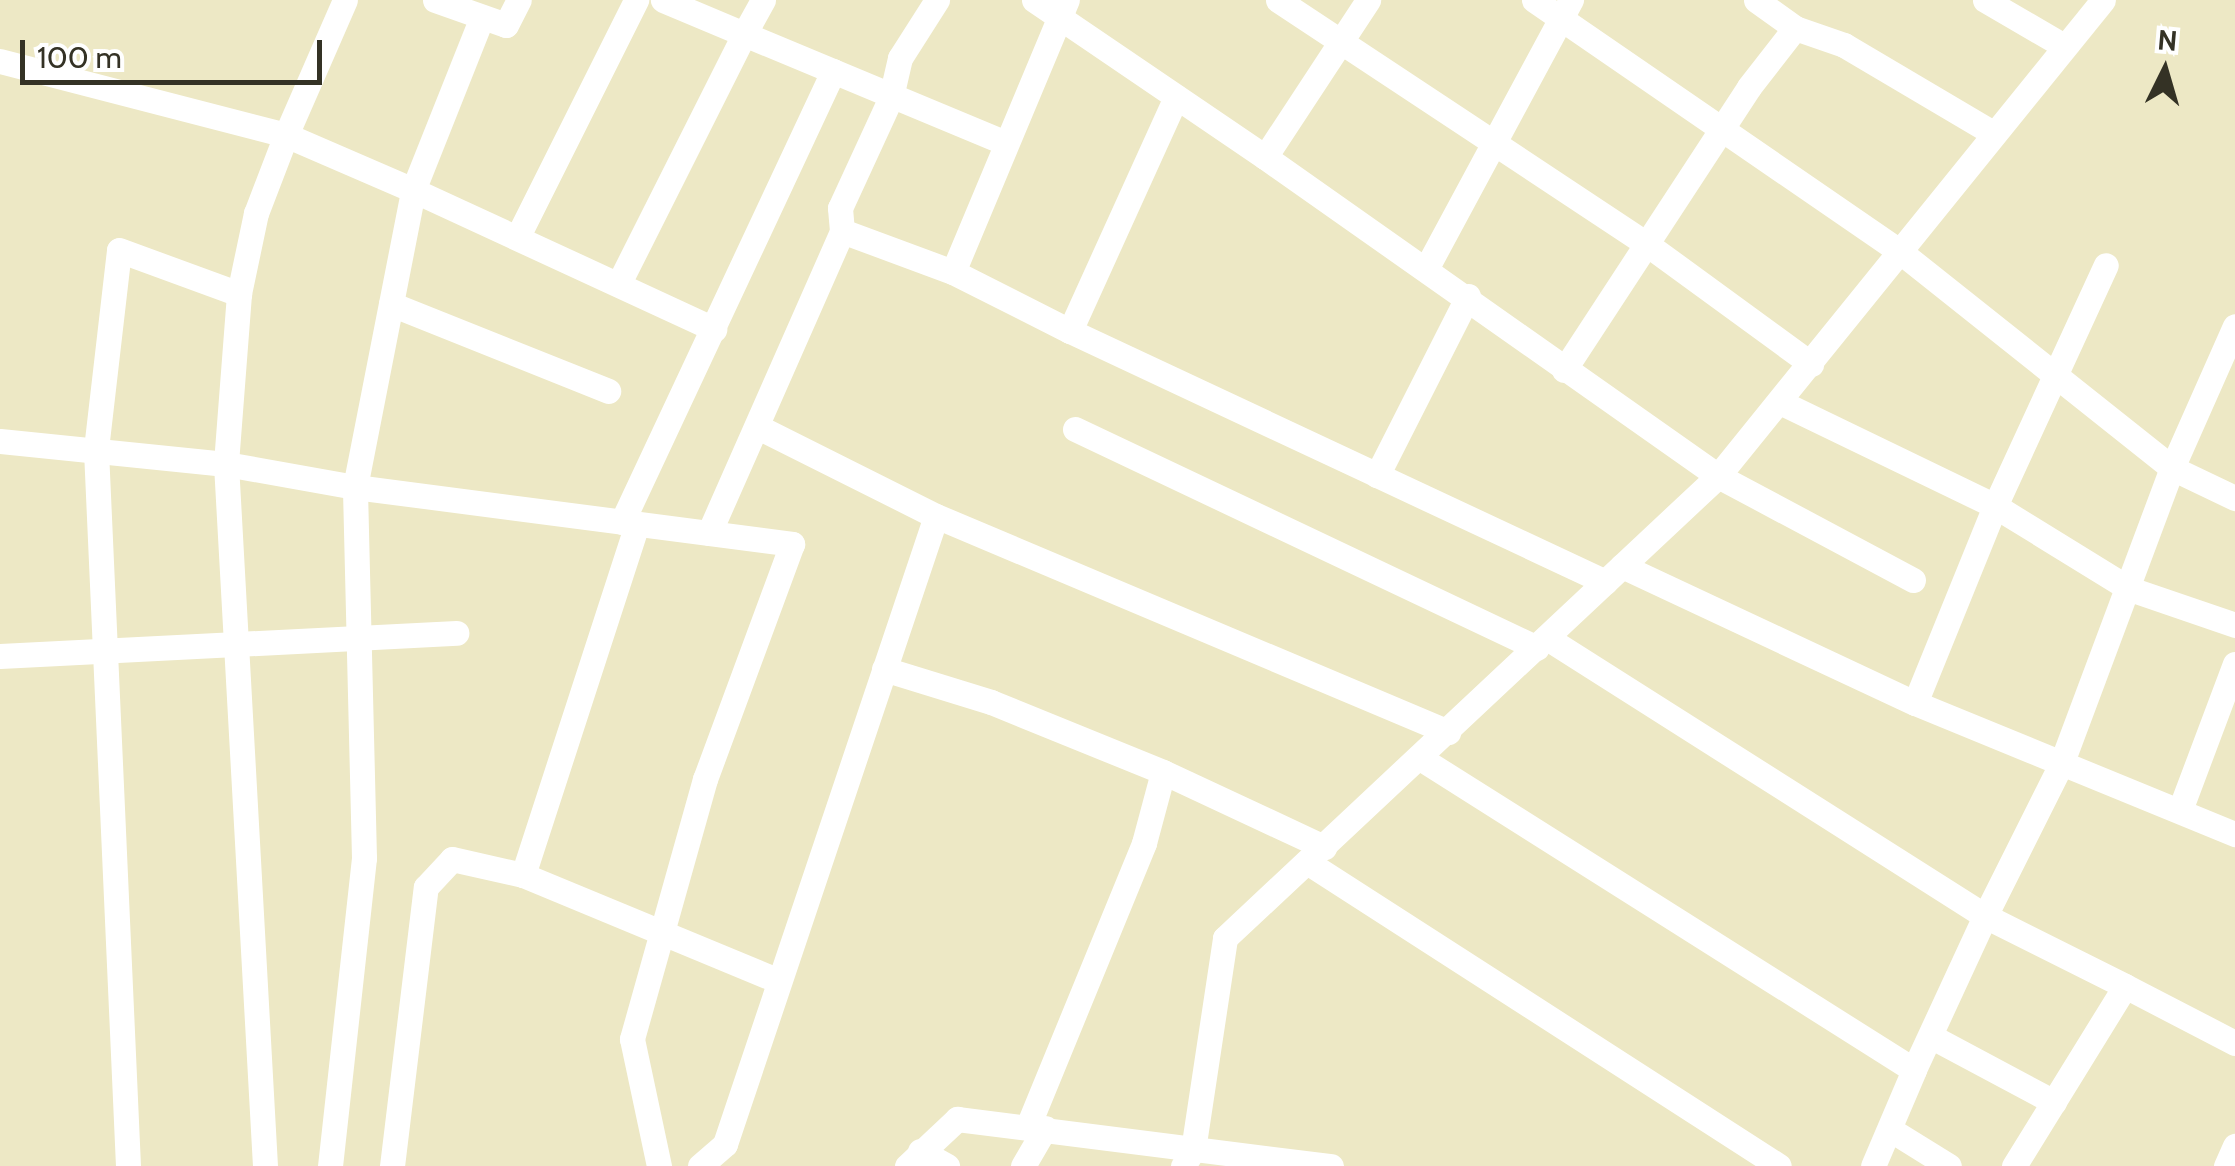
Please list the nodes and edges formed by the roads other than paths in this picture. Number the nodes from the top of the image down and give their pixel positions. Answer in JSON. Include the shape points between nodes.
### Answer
{"nodes":[{"id":1,"x":345,"y":0,"type":"edge"},
{"id":2,"x":435,"y":0,"type":"edge"},
{"id":3,"x":518,"y":0,"type":"edge"},
{"id":4,"x":636,"y":0,"type":"edge"},
{"id":5,"x":664,"y":0,"type":"edge"},
{"id":6,"x":762,"y":0,"type":"edge"},
{"id":7,"x":937,"y":0,"type":"edge"},
{"id":8,"x":1034,"y":0,"type":"edge"},
{"id":9,"x":1278,"y":0,"type":"edge"},
{"id":10,"x":1368,"y":0,"type":"edge"},
{"id":11,"x":1534,"y":0,"type":"edge"},
{"id":12,"x":1756,"y":0,"type":"edge"},
{"id":13,"x":1986,"y":0,"type":"edge"},
{"id":14,"x":2103,"y":0,"type":"edge"},
{"id":15,"x":1063,"y":8,"type":"edge"},
{"id":16,"x":1566,"y":9,"type":"edge"},
{"id":17,"x":482,"y":16,"type":"junction"},
{"id":18,"x":1795,"y":28,"type":"junction"},
{"id":19,"x":744,"y":34,"type":"junction"},
{"id":20,"x":1341,"y":42,"type":"junction"},
{"id":21,"x":2064,"y":46,"type":"junction"},
{"id":22,"x":0,"y":61,"type":"edge"},
{"id":23,"x":832,"y":71,"type":"junction"},
{"id":24,"x":891,"y":97,"type":"junction"},
{"id":25,"x":1176,"y":97,"type":"junction"},
{"id":26,"x":1724,"y":130,"type":"junction"},
{"id":27,"x":1991,"y":132,"type":"junction"},
{"id":28,"x":286,"y":134,"type":"junction"},
{"id":29,"x":1004,"y":142,"type":"junction"},
{"id":30,"x":1494,"y":144,"type":"junction"},
{"id":31,"x":1264,"y":157,"type":"junction"},
{"id":32,"x":413,"y":190,"type":"junction"},
{"id":33,"x":842,"y":232,"type":"junction"},
{"id":34,"x":519,"y":234,"type":"junction"},
{"id":35,"x":1648,"y":245,"type":"junction"},
{"id":36,"x":1903,"y":254,"type":"junction"},
{"id":37,"x":2106,"y":265,"type":"dead end"},
{"id":38,"x":1426,"y":269,"type":"junction"},
{"id":39,"x":954,"y":272,"type":"junction"},
{"id":40,"x":619,"y":283,"type":"junction"},
{"id":41,"x":238,"y":294,"type":"junction"},
{"id":42,"x":1468,"y":296,"type":"junction"},
{"id":43,"x":391,"y":304,"type":"junction"},
{"id":44,"x":2235,"y":326,"type":"edge"},
{"id":45,"x":714,"y":330,"type":"junction"},
{"id":46,"x":1070,"y":331,"type":"junction"},
{"id":47,"x":1811,"y":364,"type":"junction"},
{"id":48,"x":1564,"y":370,"type":"junction"},
{"id":49,"x":2054,"y":378,"type":"junction"},
{"id":50,"x":608,"y":391,"type":"dead end"},
{"id":51,"x":1780,"y":402,"type":"junction"},
{"id":52,"x":760,"y":428,"type":"junction"},
{"id":53,"x":1075,"y":429,"type":"dead end"},
{"id":54,"x":0,"y":440,"type":"edge"},
{"id":55,"x":96,"y":450,"type":"junction"},
{"id":56,"x":226,"y":464,"type":"junction"},
{"id":57,"x":2172,"y":468,"type":"junction"},
{"id":58,"x":1378,"y":475,"type":"junction"},
{"id":59,"x":1718,"y":476,"type":"junction"},
{"id":60,"x":355,"y":488,"type":"junction"},
{"id":61,"x":2235,"y":498,"type":"edge"},
{"id":62,"x":1995,"y":506,"type":"junction"},
{"id":63,"x":936,"y":516,"type":"junction"},
{"id":64,"x":629,"y":523,"type":"junction"},
{"id":65,"x":709,"y":533,"type":"junction"},
{"id":66,"x":1614,"y":574,"type":"junction"},
{"id":67,"x":1913,"y":580,"type":"dead end"},
{"id":68,"x":2130,"y":589,"type":"junction"},
{"id":69,"x":2235,"y":625,"type":"edge"},
{"id":70,"x":456,"y":632,"type":"dead end"},
{"id":71,"x":358,"y":635,"type":"junction"},
{"id":72,"x":1542,"y":643,"type":"junction"},
{"id":73,"x":233,"y":644,"type":"junction"},
{"id":74,"x":103,"y":652,"type":"junction"},
{"id":75,"x":0,"y":656,"type":"edge"},
{"id":76,"x":2235,"y":664,"type":"edge"},
{"id":77,"x":884,"y":670,"type":"junction"},
{"id":78,"x":1915,"y":703,"type":"junction"},
{"id":79,"x":1448,"y":732,"type":"junction"},
{"id":80,"x":1420,"y":758,"type":"junction"},
{"id":81,"x":2062,"y":762,"type":"junction"},
{"id":82,"x":1164,"y":772,"type":"junction"},
{"id":83,"x":2180,"y":810,"type":"junction"},
{"id":84,"x":2235,"y":834,"type":"edge"},
{"id":85,"x":1315,"y":855,"type":"junction"},
{"id":86,"x":522,"y":876,"type":"junction"},
{"id":87,"x":1985,"y":916,"type":"junction"},
{"id":88,"x":656,"y":936,"type":"junction"},
{"id":89,"x":776,"y":980,"type":"junction"},
{"id":90,"x":2125,"y":986,"type":"junction"},
{"id":91,"x":1934,"y":1038,"type":"junction"},
{"id":92,"x":2235,"y":1043,"type":"edge"},
{"id":93,"x":1914,"y":1070,"type":"junction"},
{"id":94,"x":2054,"y":1102,"type":"junction"},
{"id":95,"x":1036,"y":1127,"type":"junction"},
{"id":96,"x":1890,"y":1130,"type":"junction"},
{"id":97,"x":2235,"y":1146,"type":"edge"},
{"id":98,"x":913,"y":1158,"type":"edge"},
{"id":99,"x":1188,"y":1158,"type":"edge"},
{"id":100,"x":128,"y":1166,"type":"edge"},
{"id":101,"x":265,"y":1166,"type":"edge"},
{"id":102,"x":330,"y":1166,"type":"edge"},
{"id":103,"x":392,"y":1166,"type":"edge"},
{"id":104,"x":659,"y":1166,"type":"edge"},
{"id":105,"x":700,"y":1166,"type":"edge"},
{"id":106,"x":947,"y":1166,"type":"edge"},
{"id":107,"x":1023,"y":1166,"type":"edge"},
{"id":108,"x":1331,"y":1166,"type":"edge"},
{"id":109,"x":1779,"y":1166,"type":"edge"},
{"id":110,"x":1873,"y":1166,"type":"edge"},
{"id":111,"x":1950,"y":1166,"type":"edge"},
{"id":112,"x":2014,"y":1166,"type":"edge"},
{"id":113,"x":2226,"y":1166,"type":"edge"}],
"edges":[{"from":1,"to":28,"type":"street"},
{"from":2,"to":17,"type":"street"},
{"from":3,"to":17,"type":"street","via":[[506,24]]},
{"from":4,"to":34,"type":"street"},
{"from":5,"to":19,"type":"street"},
{"from":6,"to":19,"type":"street"},
{"from":7,"to":24,"type":"street","via":[[900,58]]},
{"from":8,"to":15,"type":"street"},
{"from":9,"to":20,"type":"street"},
{"from":10,"to":20,"type":"street"},
{"from":11,"to":16,"type":"street"},
{"from":12,"to":18,"type":"street"},
{"from":13,"to":21,"type":"street"},
{"from":14,"to":21,"type":"street"},
{"from":15,"to":25,"type":"street"},
{"from":15,"to":29,"type":"street"},
{"from":16,"to":26,"type":"street"},
{"from":16,"to":30,"type":"street"},
{"from":17,"to":32,"type":"street"},
{"from":18,"to":26,"type":"street"},
{"from":18,"to":27,"type":"street","via":[[1844,45]]},
{"from":19,"to":23,"type":"street"},
{"from":19,"to":40,"type":"street"},
{"from":20,"to":30,"type":"street"},
{"from":20,"to":31,"type":"street"},
{"from":21,"to":27,"type":"street"},
{"from":22,"to":28,"type":"street"},
{"from":23,"to":24,"type":"street"},
{"from":23,"to":45,"type":"street"},
{"from":24,"to":29,"type":"street"},
{"from":24,"to":33,"type":"street","via":[[840,208]]},
{"from":25,"to":31,"type":"street"},
{"from":25,"to":46,"type":"street"},
{"from":26,"to":35,"type":"street"},
{"from":26,"to":36,"type":"street"},
{"from":27,"to":36,"type":"street"},
{"from":28,"to":32,"type":"street"},
{"from":28,"to":41,"type":"street","via":[[256,213]]},
{"from":29,"to":39,"type":"street"},
{"from":30,"to":35,"type":"street"},
{"from":30,"to":38,"type":"street"},
{"from":31,"to":38,"type":"street"},
{"from":32,"to":34,"type":"street"},
{"from":32,"to":43,"type":"street"},
{"from":33,"to":39,"type":"street"},
{"from":33,"to":52,"type":"street"},
{"from":34,"to":40,"type":"street"},
{"from":35,"to":47,"type":"street"},
{"from":35,"to":48,"type":"street"},
{"from":36,"to":47,"type":"street"},
{"from":36,"to":49,"type":"street"},
{"from":37,"to":49,"type":"street"},
{"from":38,"to":42,"type":"street"},
{"from":39,"to":46,"type":"street"},
{"from":40,"to":45,"type":"street"},
{"from":41,"to":55,"type":"street","via":[[120,250]]},
{"from":41,"to":56,"type":"street"},
{"from":42,"to":48,"type":"street"},
{"from":42,"to":58,"type":"street"},
{"from":43,"to":50,"type":"street"},
{"from":43,"to":60,"type":"street"},
{"from":44,"to":57,"type":"street"},
{"from":45,"to":64,"type":"street"},
{"from":46,"to":58,"type":"street"},
{"from":47,"to":51,"type":"street"},
{"from":48,"to":59,"type":"street"},
{"from":49,"to":57,"type":"street"},
{"from":49,"to":62,"type":"street"},
{"from":51,"to":59,"type":"street"},
{"from":51,"to":62,"type":"street"},
{"from":52,"to":63,"type":"street"},
{"from":52,"to":65,"type":"street"},
{"from":53,"to":72,"type":"street"},
{"from":54,"to":55,"type":"street"},
{"from":55,"to":56,"type":"street"},
{"from":55,"to":74,"type":"street"},
{"from":56,"to":60,"type":"street"},
{"from":56,"to":73,"type":"street"},
{"from":57,"to":61,"type":"street"},
{"from":57,"to":68,"type":"street"},
{"from":58,"to":66,"type":"street"},
{"from":59,"to":66,"type":"street"},
{"from":59,"to":67,"type":"street"},
{"from":60,"to":64,"type":"street"},
{"from":60,"to":71,"type":"street"},
{"from":62,"to":68,"type":"street"},
{"from":62,"to":78,"type":"street"},
{"from":63,"to":77,"type":"street"},
{"from":63,"to":79,"type":"street"},
{"from":64,"to":65,"type":"street"},
{"from":64,"to":86,"type":"street"},
{"from":65,"to":88,"type":"street","via":[[792,544],[704,779]]},
{"from":66,"to":72,"type":"street"},
{"from":66,"to":78,"type":"street"},
{"from":68,"to":69,"type":"street"},
{"from":68,"to":81,"type":"street"},
{"from":70,"to":71,"type":"street"},
{"from":71,"to":73,"type":"street"},
{"from":71,"to":102,"type":"street","via":[[364,858]]},
{"from":72,"to":79,"type":"street"},
{"from":72,"to":87,"type":"street"},
{"from":73,"to":74,"type":"street"},
{"from":73,"to":101,"type":"street"},
{"from":74,"to":75,"type":"street"},
{"from":74,"to":100,"type":"street"},
{"from":76,"to":83,"type":"street"},
{"from":77,"to":82,"type":"street","via":[[990,702]]},
{"from":77,"to":89,"type":"street"},
{"from":78,"to":81,"type":"street"},
{"from":79,"to":80,"type":"street"},
{"from":80,"to":85,"type":"street"},
{"from":80,"to":93,"type":"street"},
{"from":81,"to":83,"type":"street"},
{"from":81,"to":87,"type":"street"},
{"from":82,"to":85,"type":"street"},
{"from":82,"to":95,"type":"street","via":[[1144,843]]},
{"from":83,"to":84,"type":"street"},
{"from":85,"to":99,"type":"street","via":[[1225,938]]},
{"from":85,"to":109,"type":"street"},
{"from":86,"to":88,"type":"street"},
{"from":86,"to":103,"type":"street","via":[[452,859],[426,888]]},
{"from":87,"to":90,"type":"street"},
{"from":87,"to":91,"type":"street"},
{"from":88,"to":89,"type":"street"},
{"from":88,"to":104,"type":"street","via":[[632,1039]]},
{"from":89,"to":105,"type":"street","via":[[724,1144]]},
{"from":90,"to":92,"type":"street"},
{"from":90,"to":94,"type":"street"},
{"from":91,"to":93,"type":"street"},
{"from":91,"to":94,"type":"street"},
{"from":93,"to":96,"type":"street"},
{"from":94,"to":112,"type":"street"},
{"from":95,"to":98,"type":"street","via":[[957,1119]]},
{"from":95,"to":99,"type":"street"},
{"from":95,"to":107,"type":"street"},
{"from":96,"to":110,"type":"street"},
{"from":96,"to":111,"type":"street"},
{"from":97,"to":113,"type":"street"},
{"from":98,"to":106,"type":"street"},
{"from":99,"to":108,"type":"street"}]}
